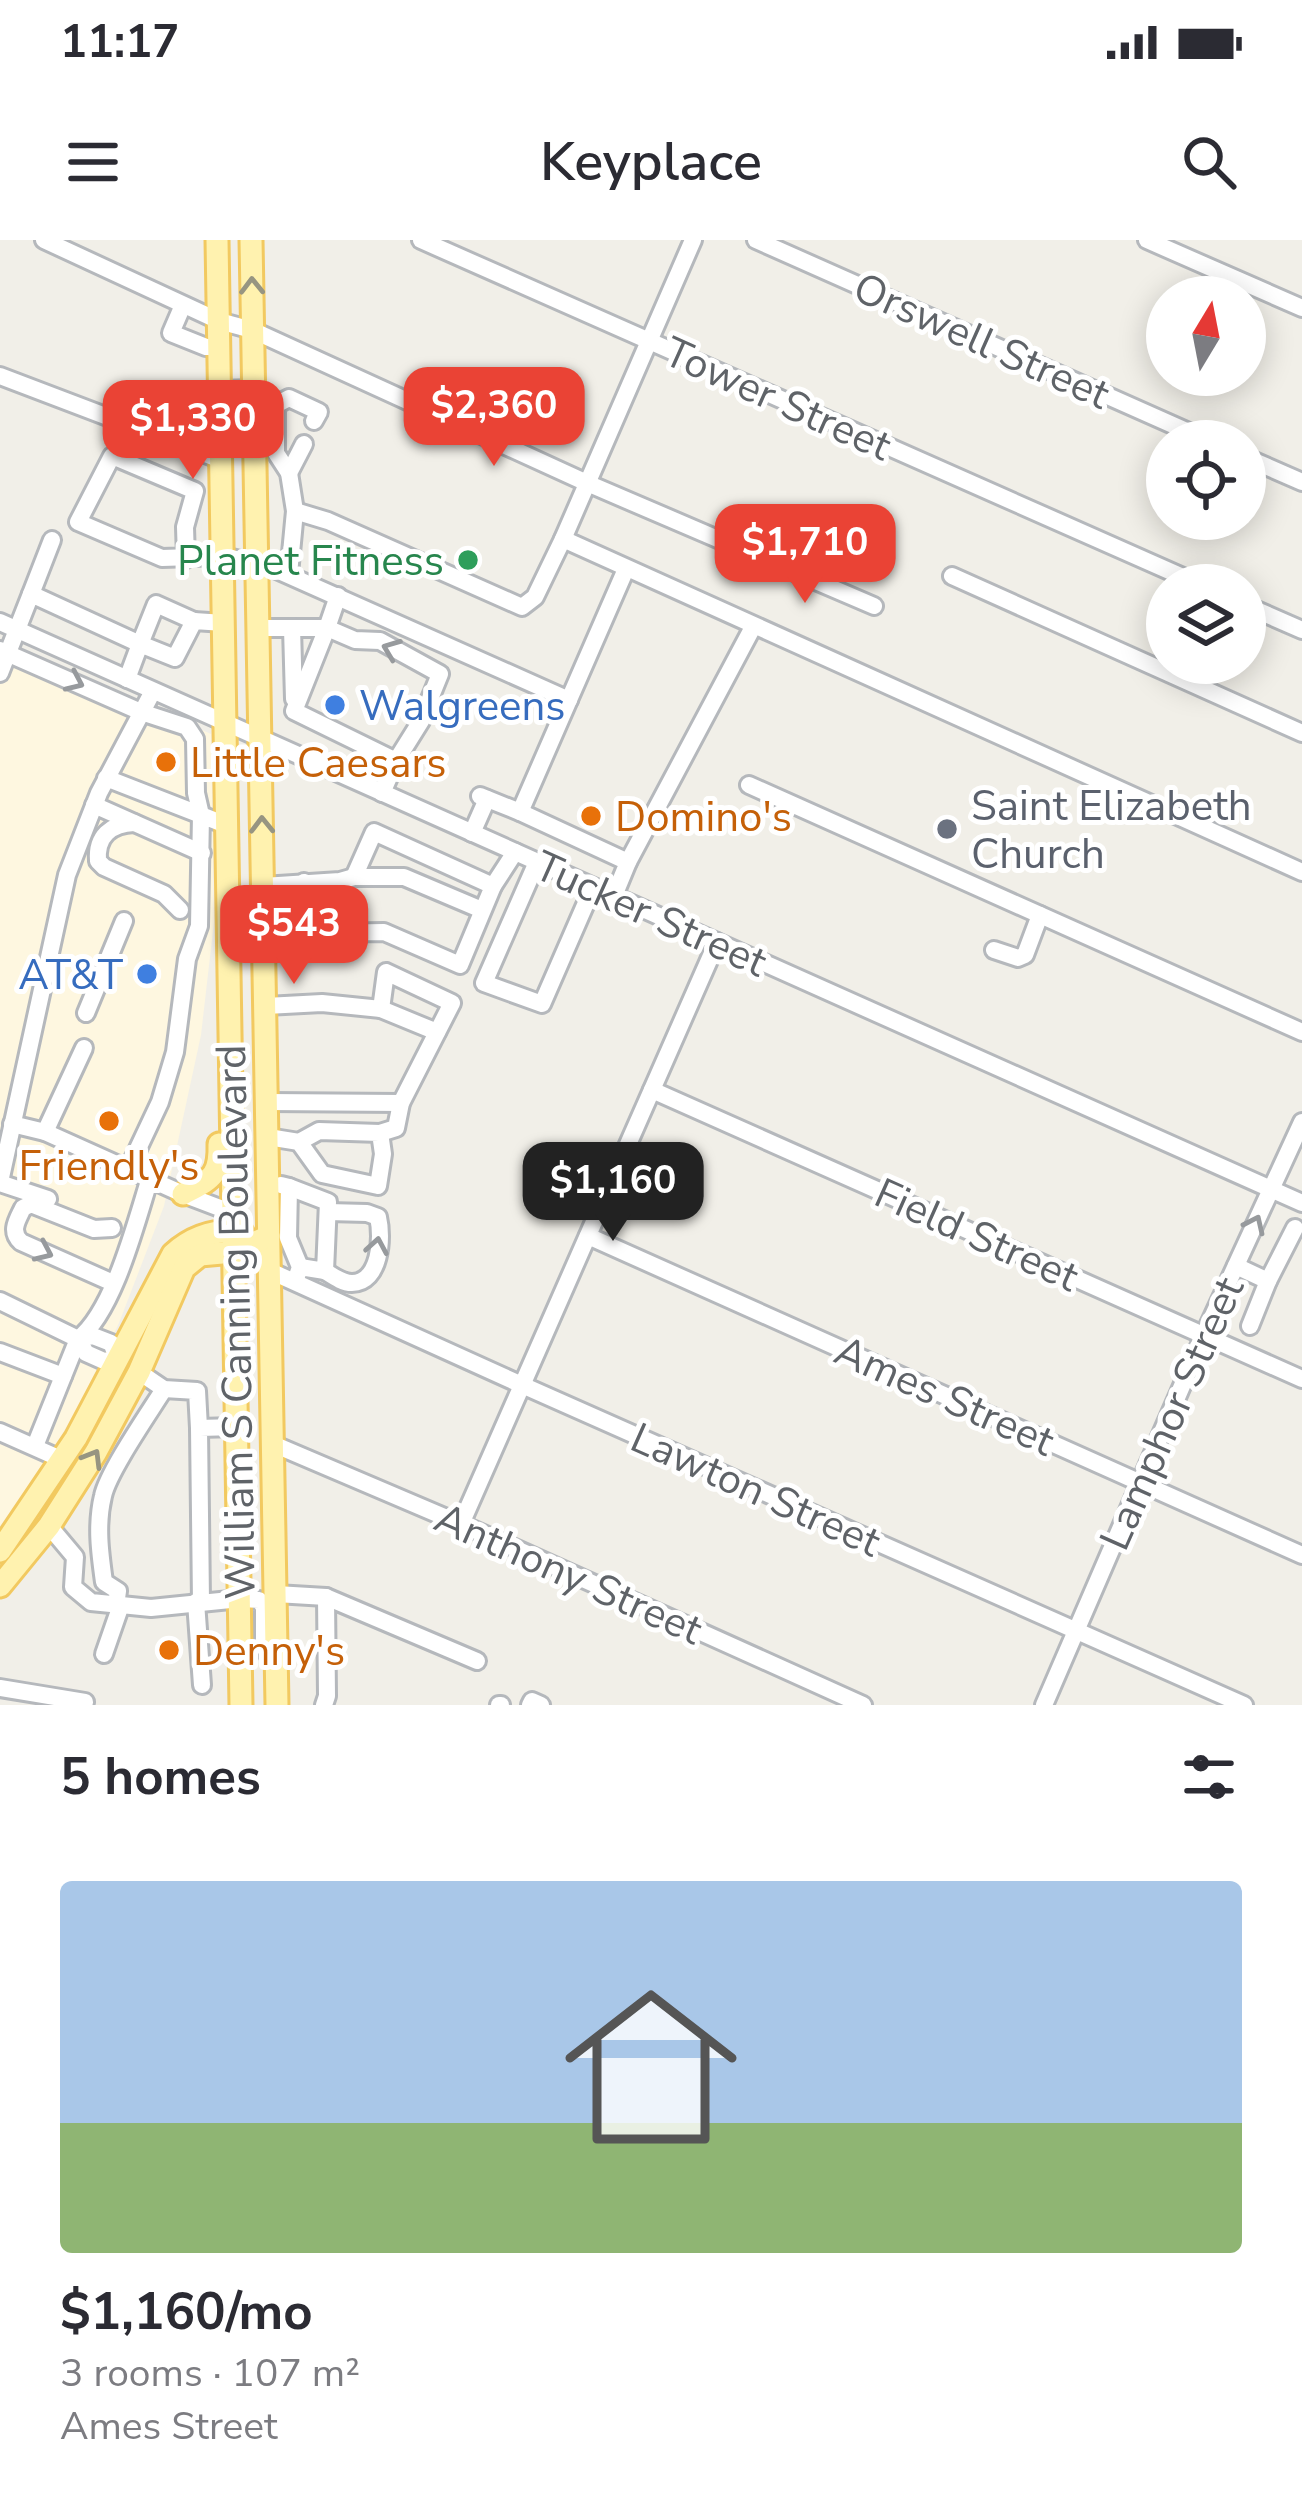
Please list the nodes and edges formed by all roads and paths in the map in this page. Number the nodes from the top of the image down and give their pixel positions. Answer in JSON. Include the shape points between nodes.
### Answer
{"nodes":[{"id":1,"x":44,"y":240,"type":"edge"},
{"id":2,"x":217,"y":240,"type":"edge"},
{"id":3,"x":251,"y":240,"type":"edge"},
{"id":4,"x":422,"y":240,"type":"edge"},
{"id":5,"x":693,"y":240,"type":"edge"},
{"id":6,"x":756,"y":240,"type":"edge"},
{"id":7,"x":1147,"y":240,"type":"edge"},
{"id":8,"x":183,"y":304,"type":"junction"},
{"id":9,"x":1302,"y":308,"type":"edge"},
{"id":10,"x":219,"y":321,"type":"junction"},
{"id":11,"x":252,"y":330,"type":"junction"},
{"id":12,"x":649,"y":341,"type":"junction"},
{"id":13,"x":219,"y":347,"type":"junction"},
{"id":14,"x":0,"y":376,"type":"edge"},
{"id":15,"x":254,"y":389,"type":"junction"},
{"id":16,"x":220,"y":390,"type":"junction"},
{"id":17,"x":276,"y":405,"type":"junction"},
{"id":18,"x":1162,"y":420,"type":"edge"},
{"id":19,"x":314,"y":422,"type":"dead end"},
{"id":20,"x":304,"y":444,"type":"dead end"},
{"id":21,"x":221,"y":460,"type":"junction"},
{"id":22,"x":1266,"y":466,"type":"edge"},
{"id":23,"x":289,"y":473,"type":"junction"},
{"id":24,"x":1302,"y":482,"type":"edge"},
{"id":25,"x":587,"y":483,"type":"junction"},
{"id":26,"x":295,"y":511,"type":"junction"},
{"id":27,"x":563,"y":539,"type":"junction"},
{"id":28,"x":52,"y":540,"type":"dead end"},
{"id":29,"x":223,"y":556,"type":"junction"},
{"id":30,"x":186,"y":559,"type":"junction"},
{"id":31,"x":256,"y":562,"type":"junction"},
{"id":32,"x":1153,"y":564,"type":"edge"},
{"id":33,"x":626,"y":569,"type":"junction"},
{"id":34,"x":289,"y":574,"type":"junction"},
{"id":35,"x":952,"y":576,"type":"dead end"},
{"id":36,"x":32,"y":594,"type":"junction"},
{"id":37,"x":338,"y":596,"type":"junction"},
{"id":38,"x":874,"y":605,"type":"dead end"},
{"id":39,"x":1266,"y":614,"type":"edge"},
{"id":40,"x":194,"y":620,"type":"junction"},
{"id":41,"x":0,"y":622,"type":"edge"},
{"id":42,"x":224,"y":623,"type":"junction"},
{"id":43,"x":753,"y":627,"type":"junction"},
{"id":44,"x":257,"y":628,"type":"junction"},
{"id":45,"x":292,"y":628,"type":"junction"},
{"id":46,"x":326,"y":628,"type":"junction"},
{"id":47,"x":1302,"y":630,"type":"edge"},
{"id":48,"x":19,"y":631,"type":"junction"},
{"id":49,"x":140,"y":644,"type":"junction"},
{"id":50,"x":452,"y":646,"type":"junction"},
{"id":51,"x":4,"y":651,"type":"edge"},
{"id":52,"x":0,"y":673,"type":"edge"},
{"id":53,"x":440,"y":674,"type":"junction"},
{"id":54,"x":127,"y":679,"type":"junction"},
{"id":55,"x":153,"y":691,"type":"junction"},
{"id":56,"x":569,"y":700,"type":"junction"},
{"id":57,"x":294,"y":711,"type":"junction"},
{"id":58,"x":142,"y":712,"type":"junction"},
{"id":59,"x":226,"y":723,"type":"junction"},
{"id":60,"x":1302,"y":733,"type":"edge"},
{"id":61,"x":260,"y":739,"type":"junction"},
{"id":62,"x":396,"y":760,"type":"junction"},
{"id":63,"x":106,"y":778,"type":"junction"},
{"id":64,"x":749,"y":785,"type":"dead end"},
{"id":65,"x":382,"y":793,"type":"junction"},
{"id":66,"x":94,"y":805,"type":"junction"},
{"id":67,"x":520,"y":812,"type":"junction"},
{"id":68,"x":201,"y":815,"type":"junction"},
{"id":69,"x":134,"y":823,"type":"junction"},
{"id":70,"x":226,"y":825,"type":"junction"},
{"id":71,"x":472,"y":833,"type":"junction"},
{"id":72,"x":514,"y":852,"type":"junction"},
{"id":73,"x":202,"y":853,"type":"junction"},
{"id":74,"x":72,"y":860,"type":"junction"},
{"id":75,"x":537,"y":862,"type":"junction"},
{"id":76,"x":628,"y":862,"type":"junction"},
{"id":77,"x":1302,"y":872,"type":"edge"},
{"id":78,"x":354,"y":877,"type":"junction"},
{"id":79,"x":304,"y":882,"type":"junction"},
{"id":80,"x":263,"y":886,"type":"junction"},
{"id":81,"x":493,"y":886,"type":"junction"},
{"id":82,"x":593,"y":887,"type":"junction"},
{"id":83,"x":614,"y":896,"type":"junction"},
{"id":84,"x":180,"y":910,"type":"junction"},
{"id":85,"x":482,"y":910,"type":"junction"},
{"id":86,"x":1040,"y":915,"type":"junction"},
{"id":87,"x":200,"y":919,"type":"junction"},
{"id":88,"x":124,"y":921,"type":"dead end"},
{"id":89,"x":304,"y":933,"type":"junction"},
{"id":90,"x":264,"y":934,"type":"junction"},
{"id":91,"x":717,"y":942,"type":"junction"},
{"id":92,"x":994,"y":950,"type":"dead end"},
{"id":93,"x":266,"y":1006,"type":"junction"},
{"id":94,"x":381,"y":1009,"type":"junction"},
{"id":95,"x":86,"y":1013,"type":"dead end"},
{"id":96,"x":437,"y":1031,"type":"junction"},
{"id":97,"x":1302,"y":1032,"type":"edge"},
{"id":98,"x":84,"y":1048,"type":"dead end"},
{"id":99,"x":231,"y":1084,"type":"junction"},
{"id":100,"x":652,"y":1090,"type":"junction"},
{"id":101,"x":268,"y":1102,"type":"junction"},
{"id":102,"x":401,"y":1103,"type":"junction"},
{"id":103,"x":1302,"y":1122,"type":"edge"},
{"id":104,"x":12,"y":1124,"type":"junction"},
{"id":105,"x":45,"y":1132,"type":"junction"},
{"id":106,"x":380,"y":1133,"type":"junction"},
{"id":107,"x":268,"y":1137,"type":"junction"},
{"id":108,"x":299,"y":1142,"type":"junction"},
{"id":109,"x":128,"y":1170,"type":"junction"},
{"id":110,"x":150,"y":1178,"type":"junction"},
{"id":111,"x":0,"y":1183,"type":"edge"},
{"id":112,"x":279,"y":1185,"type":"junction"},
{"id":113,"x":1272,"y":1189,"type":"junction"},
{"id":114,"x":183,"y":1194,"type":"junction"},
{"id":115,"x":1302,"y":1203,"type":"edge"},
{"id":116,"x":328,"y":1212,"type":"junction"},
{"id":117,"x":112,"y":1228,"type":"junction"},
{"id":118,"x":1295,"y":1228,"type":"dead end"},
{"id":119,"x":233,"y":1232,"type":"junction"},
{"id":120,"x":130,"y":1236,"type":"junction"},
{"id":121,"x":588,"y":1236,"type":"junction"},
{"id":122,"x":278,"y":1237,"type":"junction"},
{"id":123,"x":1236,"y":1266,"type":"junction"},
{"id":124,"x":270,"y":1270,"type":"junction"},
{"id":125,"x":325,"y":1271,"type":"junction"},
{"id":126,"x":298,"y":1275,"type":"junction"},
{"id":127,"x":1268,"y":1280,"type":"junction"},
{"id":128,"x":113,"y":1283,"type":"junction"},
{"id":129,"x":0,"y":1301,"type":"edge"},
{"id":130,"x":1250,"y":1326,"type":"dead end"},
{"id":131,"x":1204,"y":1335,"type":"junction"},
{"id":132,"x":77,"y":1339,"type":"junction"},
{"id":133,"x":0,"y":1352,"type":"edge"},
{"id":134,"x":118,"y":1359,"type":"junction"},
{"id":135,"x":235,"y":1361,"type":"junction"},
{"id":136,"x":139,"y":1372,"type":"junction"},
{"id":137,"x":63,"y":1376,"type":"junction"},
{"id":138,"x":1302,"y":1378,"type":"edge"},
{"id":139,"x":522,"y":1385,"type":"junction"},
{"id":140,"x":164,"y":1389,"type":"junction"},
{"id":141,"x":236,"y":1427,"type":"junction"},
{"id":142,"x":199,"y":1428,"type":"junction"},
{"id":143,"x":0,"y":1432,"type":"edge"},
{"id":144,"x":273,"y":1444,"type":"junction"},
{"id":145,"x":34,"y":1446,"type":"junction"},
{"id":146,"x":63,"y":1460,"type":"junction"},
{"id":147,"x":1140,"y":1482,"type":"junction"},
{"id":148,"x":29,"y":1510,"type":"junction"},
{"id":149,"x":461,"y":1524,"type":"junction"},
{"id":150,"x":49,"y":1526,"type":"junction"},
{"id":151,"x":0,"y":1551,"type":"edge"},
{"id":152,"x":1302,"y":1555,"type":"edge"},
{"id":153,"x":0,"y":1586,"type":"edge"},
{"id":154,"x":276,"y":1594,"type":"junction"},
{"id":155,"x":326,"y":1597,"type":"junction"},
{"id":156,"x":240,"y":1599,"type":"junction"},
{"id":157,"x":199,"y":1602,"type":"junction"},
{"id":158,"x":119,"y":1605,"type":"junction"},
{"id":159,"x":1076,"y":1632,"type":"junction"},
{"id":160,"x":104,"y":1654,"type":"dead end"},
{"id":161,"x":477,"y":1661,"type":"dead end"},
{"id":162,"x":277,"y":1671,"type":"junction"},
{"id":163,"x":202,"y":1685,"type":"dead end"},
{"id":164,"x":0,"y":1688,"type":"edge"},
{"id":165,"x":51,"y":1701,"type":"edge"},
{"id":166,"x":1223,"y":1701,"type":"edge"},
{"id":167,"x":84,"y":1705,"type":"edge"},
{"id":168,"x":242,"y":1705,"type":"edge"},
{"id":169,"x":277,"y":1705,"type":"edge"},
{"id":170,"x":324,"y":1705,"type":"edge"},
{"id":171,"x":530,"y":1705,"type":"edge"},
{"id":172,"x":541,"y":1705,"type":"edge"},
{"id":173,"x":863,"y":1705,"type":"edge"},
{"id":174,"x":1044,"y":1705,"type":"edge"},
{"id":175,"x":1244,"y":1705,"type":"edge"}],
"edges":[{"from":1,"to":8,"type":"street"},
{"from":2,"to":10,"type":"main road","name":"William S Canning Boulevard"},
{"from":11,"to":3,"type":"main road","name":"William S Canning Boulevard","one_way":true},
{"from":4,"to":12,"type":"street","name":"Tower Street"},
{"from":5,"to":12,"type":"street"},
{"from":6,"to":18,"type":"street","name":"Orswell Street"},
{"from":7,"to":9,"type":"street"},
{"from":8,"to":10,"type":"street"},
{"from":8,"to":13,"type":"street","via":[[171,333]]},
{"from":10,"to":11,"type":"street"},
{"from":10,"to":13,"type":"main road","name":"William S Canning Boulevard"},
{"from":11,"to":15,"type":"main road","name":"William S Canning Boulevard"},
{"from":11,"to":25,"type":"street"},
{"from":12,"to":25,"type":"street"},
{"from":12,"to":32,"type":"street","name":"Tower Street"},
{"from":13,"to":16,"type":"main road","name":"William S Canning Boulevard"},
{"from":14,"to":21,"type":"street"},
{"from":15,"to":16,"type":"street"},
{"from":15,"to":17,"type":"street"},
{"from":15,"to":31,"type":"main road","name":"William S Canning Boulevard"},
{"from":16,"to":21,"type":"main road","name":"William S Canning Boulevard"},
{"from":17,"to":19,"type":"street","via":[[289,398],[320,412]]},
{"from":17,"to":23,"type":"street","via":[[276,453]]},
{"from":20,"to":23,"type":"street"},
{"from":21,"to":29,"type":"main road","name":"William S Canning Boulevard"},
{"from":22,"to":24,"type":"street"},
{"from":23,"to":26,"type":"street"},
{"from":25,"to":27,"type":"street"},
{"from":25,"to":38,"type":"street"},
{"from":26,"to":27,"type":"street","via":[[522,607],[536,597]]},
{"from":26,"to":34,"type":"street"},
{"from":27,"to":33,"type":"street"},
{"from":28,"to":36,"type":"street"},
{"from":29,"to":30,"type":"street"},
{"from":29,"to":31,"type":"street"},
{"from":29,"to":42,"type":"main road","name":"William S Canning Boulevard"},
{"from":30,"to":30,"type":"street","via":[[195,491],[112,456],[78,522],[162,558]]},
{"from":31,"to":34,"type":"street"},
{"from":31,"to":44,"type":"main road","name":"William S Canning Boulevard"},
{"from":33,"to":43,"type":"street"},
{"from":33,"to":56,"type":"street"},
{"from":34,"to":37,"type":"street"},
{"from":35,"to":60,"type":"street"},
{"from":36,"to":48,"type":"street"},
{"from":36,"to":49,"type":"street"},
{"from":37,"to":46,"type":"street"},
{"from":37,"to":50,"type":"street"},
{"from":39,"to":47,"type":"street"},
{"from":40,"to":42,"type":"street"},
{"from":40,"to":49,"type":"street","via":[[175,658]]},
{"from":40,"to":49,"type":"street","via":[[156,604]]},
{"from":41,"to":48,"type":"street","name":"Tucker Street"},
{"from":42,"to":59,"type":"main road","name":"William S Canning Boulevard"},
{"from":43,"to":76,"type":"street"},
{"from":43,"to":77,"type":"street"},
{"from":44,"to":45,"type":"street"},
{"from":44,"to":61,"type":"main road","name":"William S Canning Boulevard"},
{"from":45,"to":46,"type":"street"},
{"from":45,"to":57,"type":"street"},
{"from":53,"to":46,"type":"street","one_way":true,"via":[[380,641]]},
{"from":46,"to":57,"type":"street"},
{"from":48,"to":51,"type":"street"},
{"from":48,"to":54,"type":"street","name":"Tucker Street"},
{"from":49,"to":54,"type":"street"},
{"from":50,"to":53,"type":"street"},
{"from":50,"to":56,"type":"street"},
{"from":51,"to":52,"type":"street"},
{"from":51,"to":58,"type":"street","one_way":true},
{"from":53,"to":62,"type":"street"},
{"from":54,"to":55,"type":"street","name":"Tucker Street"},
{"from":55,"to":58,"type":"street"},
{"from":55,"to":59,"type":"street","name":"Tucker Street"},
{"from":56,"to":67,"type":"street"},
{"from":57,"to":62,"type":"street"},
{"from":58,"to":63,"type":"street"},
{"from":58,"to":68,"type":"street","via":[[194,734]]},
{"from":59,"to":61,"type":"street","name":"Tucker Street"},
{"from":59,"to":70,"type":"main road","name":"William S Canning Boulevard"},
{"from":61,"to":65,"type":"street","name":"Tucker Street"},
{"from":80,"to":61,"type":"main road","name":"William S Canning Boulevard","one_way":true},
{"from":62,"to":65,"type":"street"},
{"from":63,"to":66,"type":"street"},
{"from":63,"to":68,"type":"street"},
{"from":64,"to":86,"type":"street"},
{"from":65,"to":71,"type":"street","name":"Tucker Street"},
{"from":66,"to":69,"type":"street"},
{"from":66,"to":74,"type":"street"},
{"from":67,"to":71,"type":"street","via":[[484,797]]},
{"from":67,"to":76,"type":"street"},
{"from":68,"to":70,"type":"street"},
{"from":68,"to":73,"type":"street"},
{"from":69,"to":73,"type":"street"},
{"from":69,"to":84,"type":"street","via":[[111,828],[98,861]]},
{"from":70,"to":99,"type":"main road","name":"William S Canning Boulevard"},
{"from":71,"to":72,"type":"street","name":"Tucker Street"},
{"from":72,"to":75,"type":"street","name":"Tucker Street"},
{"from":72,"to":81,"type":"street"},
{"from":73,"to":87,"type":"street"},
{"from":74,"to":84,"type":"street"},
{"from":74,"to":104,"type":"street"},
{"from":75,"to":82,"type":"street","name":"Tucker Street"},
{"from":75,"to":82,"type":"street","via":[[484,982],[542,1004]]},
{"from":76,"to":83,"type":"street"},
{"from":78,"to":79,"type":"street"},
{"from":78,"to":81,"type":"street","via":[[374,832]]},
{"from":78,"to":85,"type":"street","via":[[412,879]]},
{"from":79,"to":80,"type":"street"},
{"from":79,"to":89,"type":"street","via":[[293,898]]},
{"from":80,"to":90,"type":"main road","name":"William S Canning Boulevard"},
{"from":81,"to":85,"type":"street"},
{"from":82,"to":83,"type":"street","name":"Tucker Street"},
{"from":83,"to":91,"type":"street","name":"Tucker Street"},
{"from":84,"to":87,"type":"street"},
{"from":85,"to":89,"type":"street","via":[[460,965],[384,932]]},
{"from":86,"to":92,"type":"street","via":[[1025,955]]},
{"from":86,"to":97,"type":"street"},
{"from":87,"to":109,"type":"street","via":[[169,1077]]},
{"from":88,"to":95,"type":"street"},
{"from":89,"to":90,"type":"street"},
{"from":90,"to":93,"type":"main road","name":"William S Canning Boulevard"},
{"from":91,"to":100,"type":"street"},
{"from":91,"to":113,"type":"street","name":"Tucker Street"},
{"from":93,"to":94,"type":"street"},
{"from":93,"to":101,"type":"main road","name":"William S Canning Boulevard"},
{"from":94,"to":96,"type":"street"},
{"from":94,"to":96,"type":"street","via":[[386,972],[452,1003]]},
{"from":96,"to":102,"type":"street"},
{"from":98,"to":105,"type":"street"},
{"from":99,"to":114,"type":"main road","via":[[220,1167]]},
{"from":99,"to":119,"type":"main road","name":"William S Canning Boulevard"},
{"from":100,"to":121,"type":"street"},
{"from":100,"to":131,"type":"street","name":"Field Street"},
{"from":101,"to":102,"type":"street"},
{"from":101,"to":107,"type":"main road","name":"William S Canning Boulevard"},
{"from":102,"to":106,"type":"street","via":[[396,1128]]},
{"from":103,"to":113,"type":"street","name":"Lamphor Street"},
{"from":104,"to":105,"type":"street"},
{"from":104,"to":111,"type":"street"},
{"from":105,"to":109,"type":"street"},
{"from":106,"to":108,"type":"street","via":[[319,1131]]},
{"from":106,"to":108,"type":"street","via":[[378,1186],[322,1174]]},
{"from":107,"to":108,"type":"street"},
{"from":107,"to":112,"type":"main road","name":"William S Canning Boulevard"},
{"from":109,"to":110,"type":"street"},
{"from":110,"to":114,"type":"street"},
{"from":110,"to":120,"type":"street"},
{"from":111,"to":117,"type":"street"},
{"from":112,"to":116,"type":"street","via":[[328,1202]]},
{"from":112,"to":122,"type":"main road","name":"William S Canning Boulevard"},
{"from":113,"to":115,"type":"street","name":"Tucker Street"},
{"from":123,"to":113,"type":"street","name":"Lamphor Street","one_way":true},
{"from":114,"to":119,"type":"street"},
{"from":116,"to":125,"type":"street"},
{"from":125,"to":116,"type":"street","one_way":true,"via":[[345,1283],[370,1276],[381,1228],[367,1213]]},
{"from":117,"to":120,"type":"street"},
{"from":117,"to":128,"type":"street","one_way":true,"via":[[94,1229],[31,1204],[14,1229],[21,1241]]},
{"from":118,"to":127,"type":"street"},
{"from":119,"to":122,"type":"main road"},
{"from":119,"to":134,"type":"main road","via":[[205,1234],[173,1253]]},
{"from":119,"to":135,"type":"main road","name":"William S Canning Boulevard"},
{"from":119,"to":136,"type":"main road","via":[[184,1268]]},
{"from":120,"to":128,"type":"street"},
{"from":121,"to":139,"type":"street"},
{"from":121,"to":147,"type":"street","name":"Ames Street"},
{"from":122,"to":124,"type":"main road","name":"William S Canning Boulevard"},
{"from":122,"to":126,"type":"street"},
{"from":123,"to":127,"type":"street"},
{"from":123,"to":131,"type":"street","name":"Lamphor Street"},
{"from":124,"to":126,"type":"street","name":"Lawton Street"},
{"from":124,"to":144,"type":"main road","name":"William S Canning Boulevard"},
{"from":125,"to":126,"type":"street"},
{"from":126,"to":139,"type":"street","name":"Lawton Street"},
{"from":127,"to":130,"type":"street"},
{"from":128,"to":132,"type":"street"},
{"from":129,"to":132,"type":"street"},
{"from":131,"to":138,"type":"street","name":"Field Street"},
{"from":131,"to":147,"type":"street","name":"Lamphor Street"},
{"from":132,"to":134,"type":"street","via":[[111,1343]]},
{"from":132,"to":137,"type":"street"},
{"from":133,"to":137,"type":"street"},
{"from":134,"to":136,"type":"main road"},
{"from":134,"to":146,"type":"main road"},
{"from":135,"to":141,"type":"main road","name":"William S Canning Boulevard"},
{"from":135,"to":144,"type":"main road","via":[[249,1430],[256,1442]]},
{"from":136,"to":140,"type":"street"},
{"from":150,"to":136,"type":"main road","one_way":true},
{"from":137,"to":145,"type":"street"},
{"from":139,"to":149,"type":"street"},
{"from":139,"to":159,"type":"street","name":"Lawton Street"},
{"from":140,"to":142,"type":"street","via":[[196,1390]]},
{"from":140,"to":158,"type":"street","via":[[103,1491],[104,1582],[118,1591]]},
{"from":141,"to":142,"type":"street"},
{"from":141,"to":156,"type":"main road","name":"William S Canning Boulevard"},
{"from":142,"to":157,"type":"street"},
{"from":143,"to":145,"type":"street"},
{"from":144,"to":149,"type":"street","name":"Anthony Street"},
{"from":144,"to":154,"type":"main road","name":"William S Canning Boulevard"},
{"from":145,"to":146,"type":"street"},
{"from":146,"to":148,"type":"main road"},
{"from":147,"to":152,"type":"street","name":"Ames Street"},
{"from":147,"to":159,"type":"street","name":"Lamphor Street"},
{"from":148,"to":150,"type":"main road"},
{"from":148,"to":151,"type":"main road"},
{"from":149,"to":173,"type":"street","name":"Anthony Street"},
{"from":150,"to":153,"type":"main road"},
{"from":150,"to":158,"type":"street","via":[[75,1557],[73,1587],[91,1602]]},
{"from":154,"to":155,"type":"street"},
{"from":154,"to":162,"type":"main road","name":"William S Canning Boulevard"},
{"from":155,"to":161,"type":"street"},
{"from":155,"to":170,"type":"street"},
{"from":156,"to":157,"type":"street"},
{"from":156,"to":162,"type":"street","via":[[262,1603],[264,1647]]},
{"from":156,"to":168,"type":"main road","name":"William S Canning Boulevard"},
{"from":157,"to":158,"type":"street"},
{"from":157,"to":163,"type":"street"},
{"from":158,"to":160,"type":"street"},
{"from":159,"to":166,"type":"street","name":"Lawton Street"},
{"from":159,"to":174,"type":"street","name":"Lamphor Street"},
{"from":162,"to":169,"type":"main road","name":"William S Canning Boulevard"},
{"from":164,"to":165,"type":"street"},
{"from":165,"to":167,"type":"street"},
{"from":166,"to":175,"type":"street","name":"Lawton Street"},
{"from":171,"to":172,"type":"street"}]}
